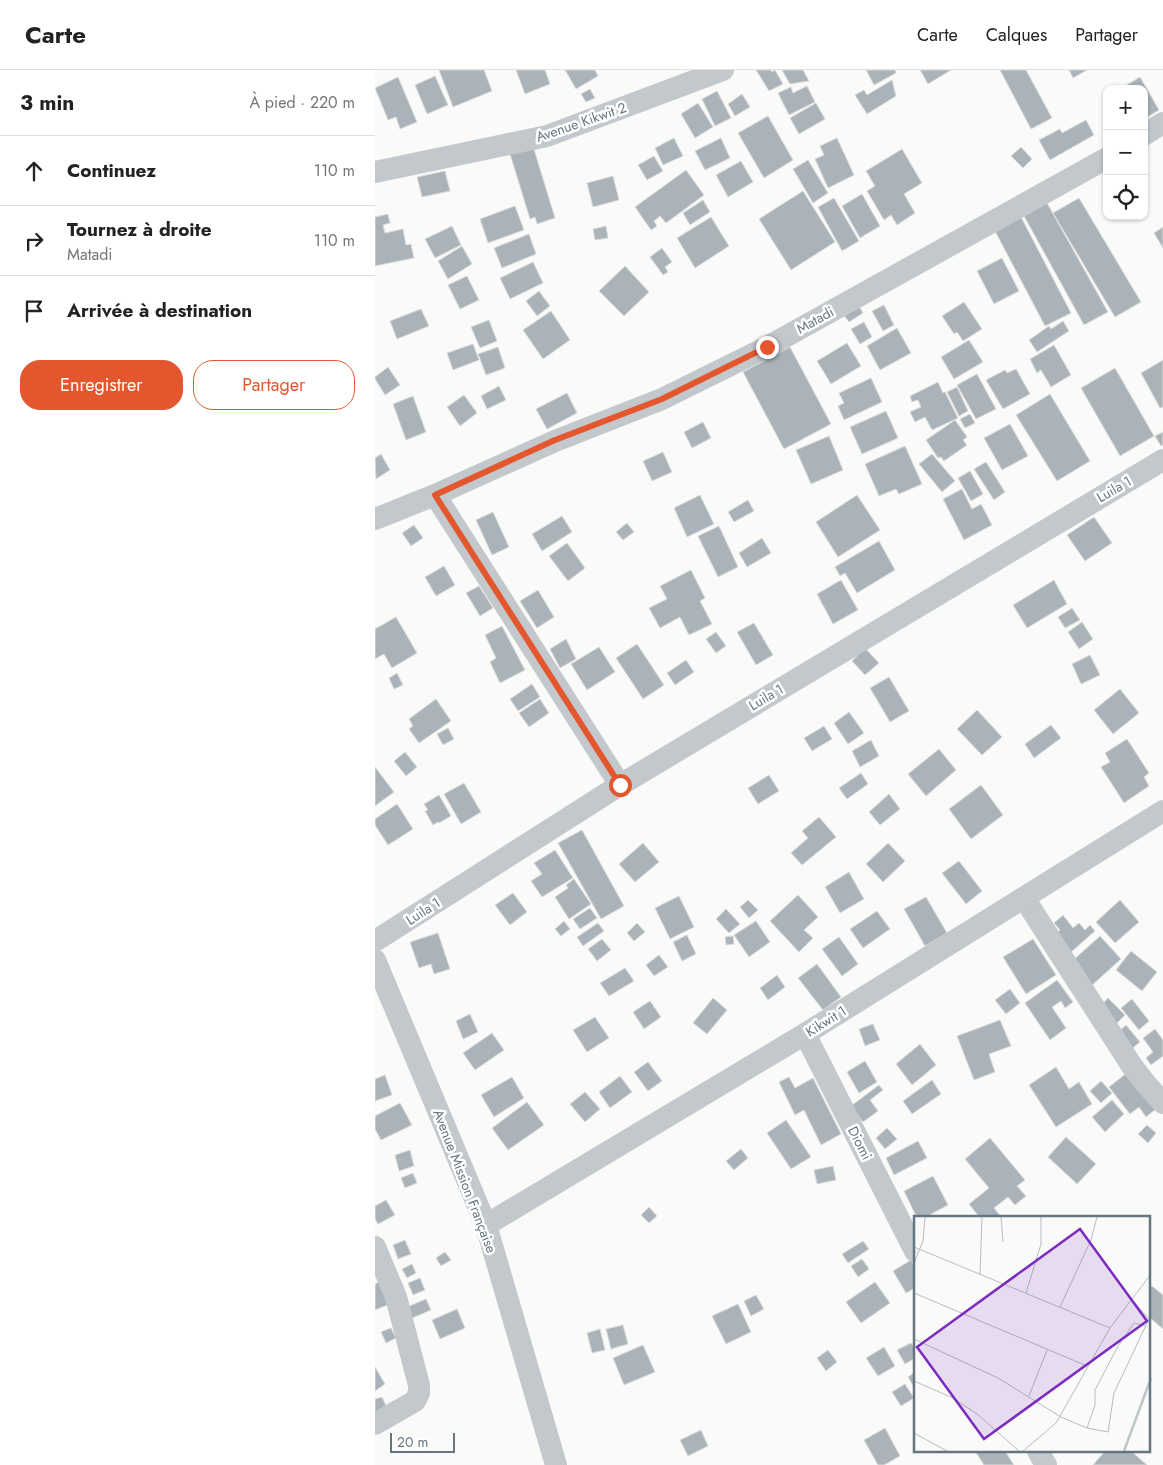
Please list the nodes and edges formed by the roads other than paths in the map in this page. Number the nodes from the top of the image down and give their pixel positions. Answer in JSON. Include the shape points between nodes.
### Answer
{"nodes":[{"id":1,"x":723,"y":70,"type":"edge"},
{"id":2,"x":1163,"y":123,"type":"edge"},
{"id":3,"x":1148,"y":132,"type":"edge"},
{"id":4,"x":1103,"y":160,"type":"edge"},
{"id":5,"x":375,"y":172,"type":"edge"},
{"id":6,"x":1163,"y":460,"type":"edge"},
{"id":7,"x":435,"y":495,"type":"junction"},
{"id":8,"x":375,"y":519,"type":"edge"},
{"id":9,"x":620,"y":785,"type":"junction"},
{"id":10,"x":1163,"y":811,"type":"edge"},
{"id":11,"x":1024,"y":898,"type":"junction"},
{"id":12,"x":375,"y":942,"type":"edge"},
{"id":13,"x":375,"y":960,"type":"edge"},
{"id":14,"x":805,"y":1034,"type":"junction"},
{"id":15,"x":1163,"y":1103,"type":"edge"},
{"id":16,"x":485,"y":1224,"type":"junction"},
{"id":17,"x":375,"y":1247,"type":"edge"},
{"id":18,"x":914,"y":1249,"type":"edge"},
{"id":19,"x":375,"y":1424,"type":"edge"},
{"id":20,"x":1039,"y":1452,"type":"edge"},
{"id":21,"x":555,"y":1465,"type":"edge"},
{"id":22,"x":1046,"y":1465,"type":"edge"}],
"edges":[{"from":1,"to":5,"type":"street","name":"Avenue Kikwit 2","via":[[547,136]]},
{"from":2,"to":3,"type":"street"},
{"from":4,"to":7,"type":"street","name":"Matadi","via":[[767,347],[662,399],[555,440]]},
{"from":6,"to":9,"type":"street","name":"Luila 1"},
{"from":7,"to":8,"type":"street","name":"Matadi"},
{"from":7,"to":9,"type":"street"},
{"from":9,"to":12,"type":"street","name":"Luila 1"},
{"from":10,"to":11,"type":"street","name":"Kikwit 1"},
{"from":11,"to":14,"type":"street","name":"Kikwit 1"},
{"from":11,"to":15,"type":"street","via":[[1132,1066]]},
{"from":13,"to":16,"type":"street","name":"Avenue Mission Française"},
{"from":14,"to":16,"type":"street","name":"Kikwit 1"},
{"from":14,"to":18,"type":"street","name":"Diomi"},
{"from":16,"to":21,"type":"street","name":"Avenue Mission Française"},
{"from":17,"to":19,"type":"street","via":[[396,1297],[419,1385],[415,1401]]},
{"from":20,"to":22,"type":"street"}]}
